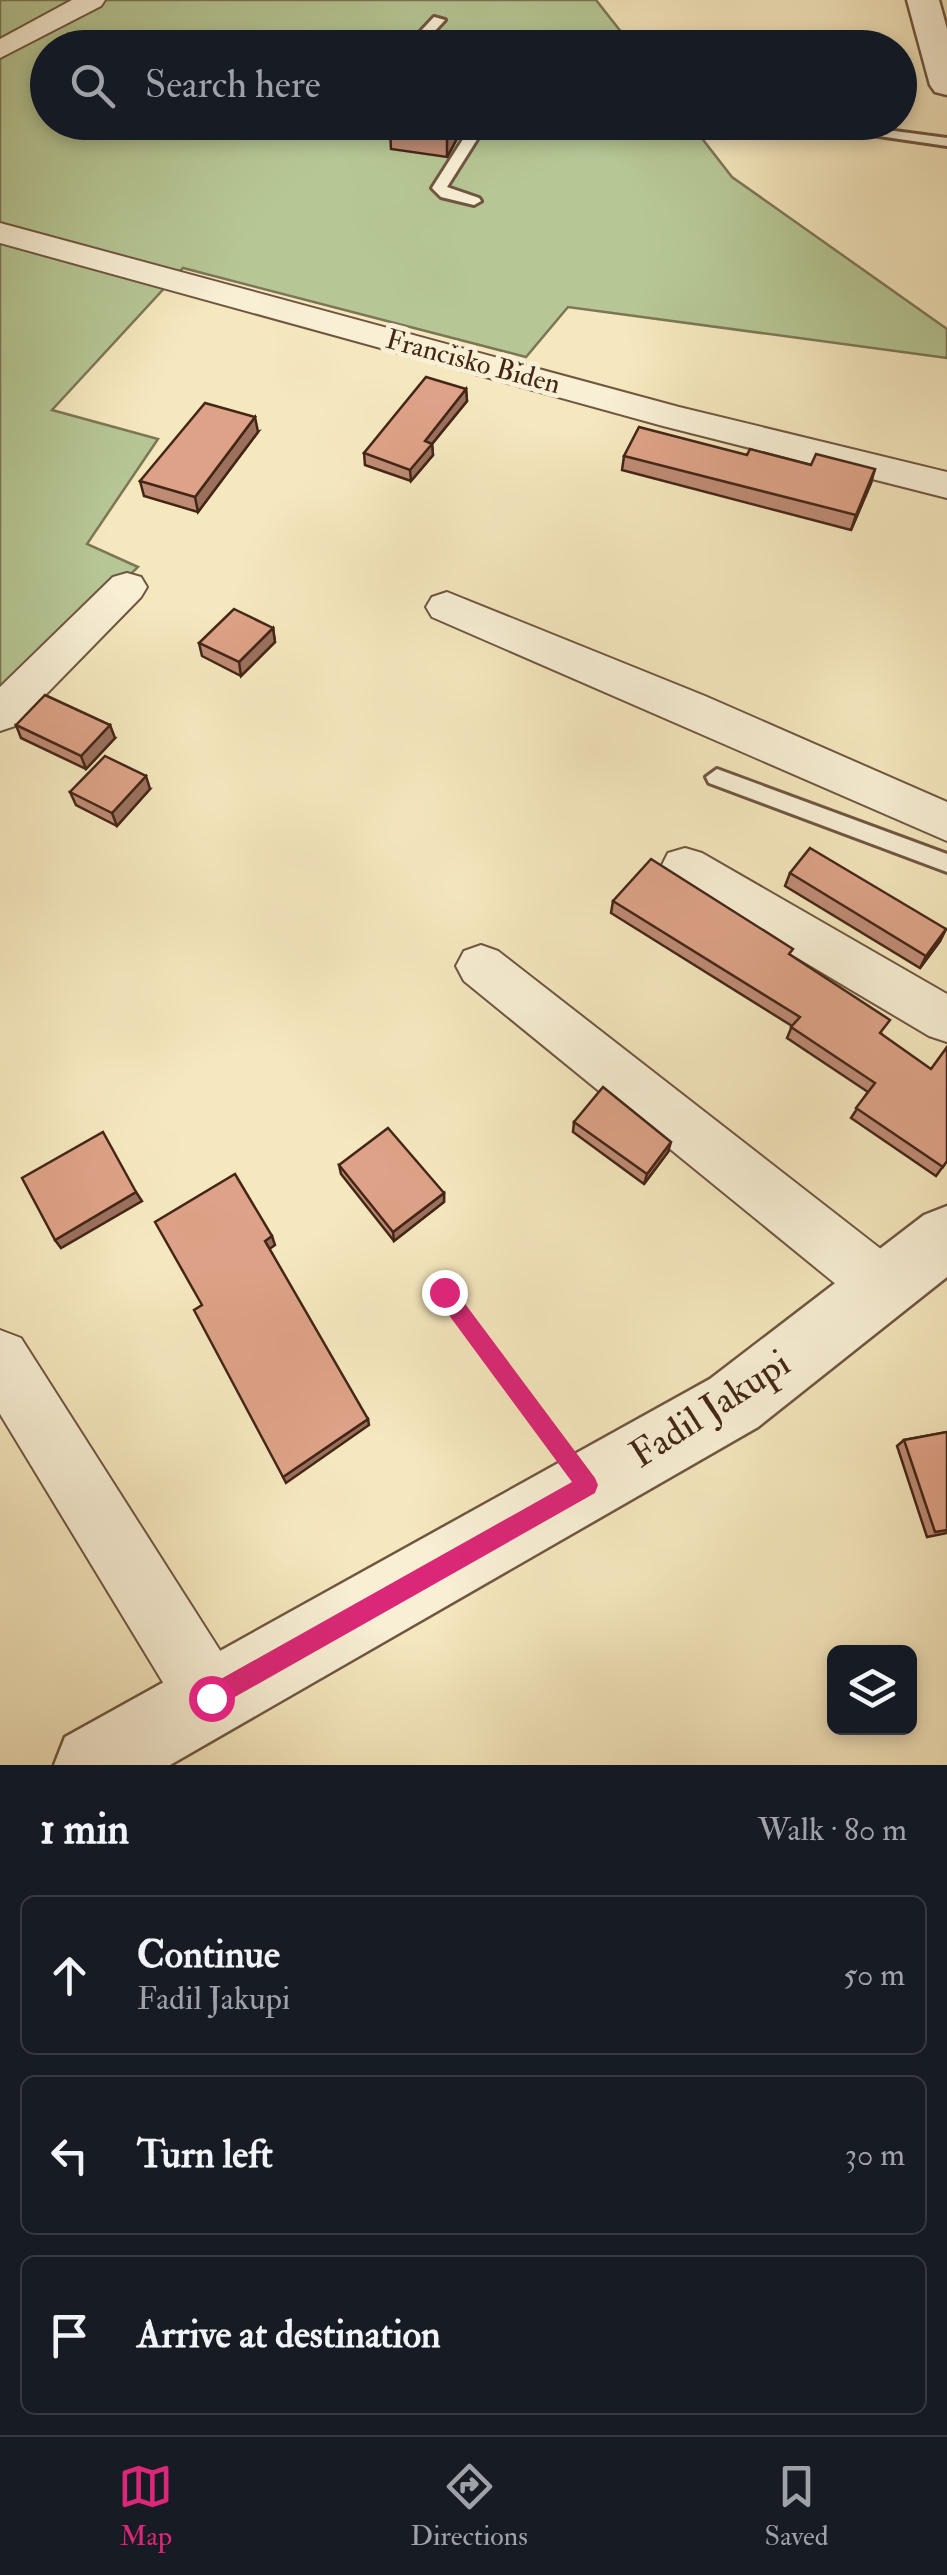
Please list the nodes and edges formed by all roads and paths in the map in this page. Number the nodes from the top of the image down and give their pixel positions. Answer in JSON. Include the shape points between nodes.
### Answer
{"nodes":[{"id":1,"x":92,"y":0,"type":"edge"},
{"id":2,"x":923,"y":0,"type":"edge"},
{"id":3,"x":439,"y":20,"type":"dead end"},
{"id":4,"x":37,"y":30,"type":"edge"},
{"id":5,"x":429,"y":30,"type":"edge"},
{"id":6,"x":30,"y":34,"type":"edge"},
{"id":7,"x":0,"y":50,"type":"edge"},
{"id":8,"x":947,"y":85,"type":"edge"},
{"id":9,"x":917,"y":138,"type":"edge"},
{"id":10,"x":469,"y":140,"type":"edge"},
{"id":11,"x":947,"y":142,"type":"edge"},
{"id":12,"x":474,"y":201,"type":"dead end"},
{"id":13,"x":0,"y":234,"type":"edge"},
{"id":14,"x":947,"y":485,"type":"edge"},
{"id":15,"x":126,"y":586,"type":"dead end"},
{"id":16,"x":448,"y":607,"type":"dead end"},
{"id":17,"x":0,"y":714,"type":"edge"},
{"id":18,"x":717,"y":777,"type":"dead end"},
{"id":19,"x":947,"y":822,"type":"edge"},
{"id":20,"x":947,"y":863,"type":"edge"},
{"id":21,"x":685,"y":867,"type":"dead end"},
{"id":22,"x":480,"y":966,"type":"dead end"},
{"id":23,"x":947,"y":1020,"type":"edge"},
{"id":24,"x":947,"y":1237,"type":"edge"},
{"id":25,"x":884,"y":1287,"type":"junction"},
{"id":26,"x":444,"y":1292,"type":"dead end"},
{"id":27,"x":0,"y":1359,"type":"edge"},
{"id":28,"x":587,"y":1485,"type":"junction"},
{"id":29,"x":211,"y":1698,"type":"junction"},
{"id":30,"x":93,"y":1765,"type":"edge"}],
"edges":[{"from":1,"to":4,"type":"street"},
{"from":2,"to":8,"type":"street"},
{"from":3,"to":5,"type":"lane"},
{"from":6,"to":7,"type":"street"},
{"from":9,"to":11,"type":"lane"},
{"from":10,"to":12,"type":"lane","via":[[438,188]]},
{"from":13,"to":14,"type":"street","name":"Francisko Biden"},
{"from":15,"to":17,"type":"street"},
{"from":16,"to":19,"type":"street"},
{"from":18,"to":20,"type":"lane"},
{"from":21,"to":23,"type":"street"},
{"from":22,"to":25,"type":"street"},
{"from":24,"to":25,"type":"street","name":"Fadil Jakupi"},
{"from":25,"to":28,"type":"street","name":"Fadil Jakupi","via":[[734,1403]]},
{"from":26,"to":28,"type":"path"},
{"from":27,"to":29,"type":"street"},
{"from":28,"to":29,"type":"street","name":"Fadil Jakupi"},
{"from":29,"to":30,"type":"street","name":"Fadil Jakupi"}]}
